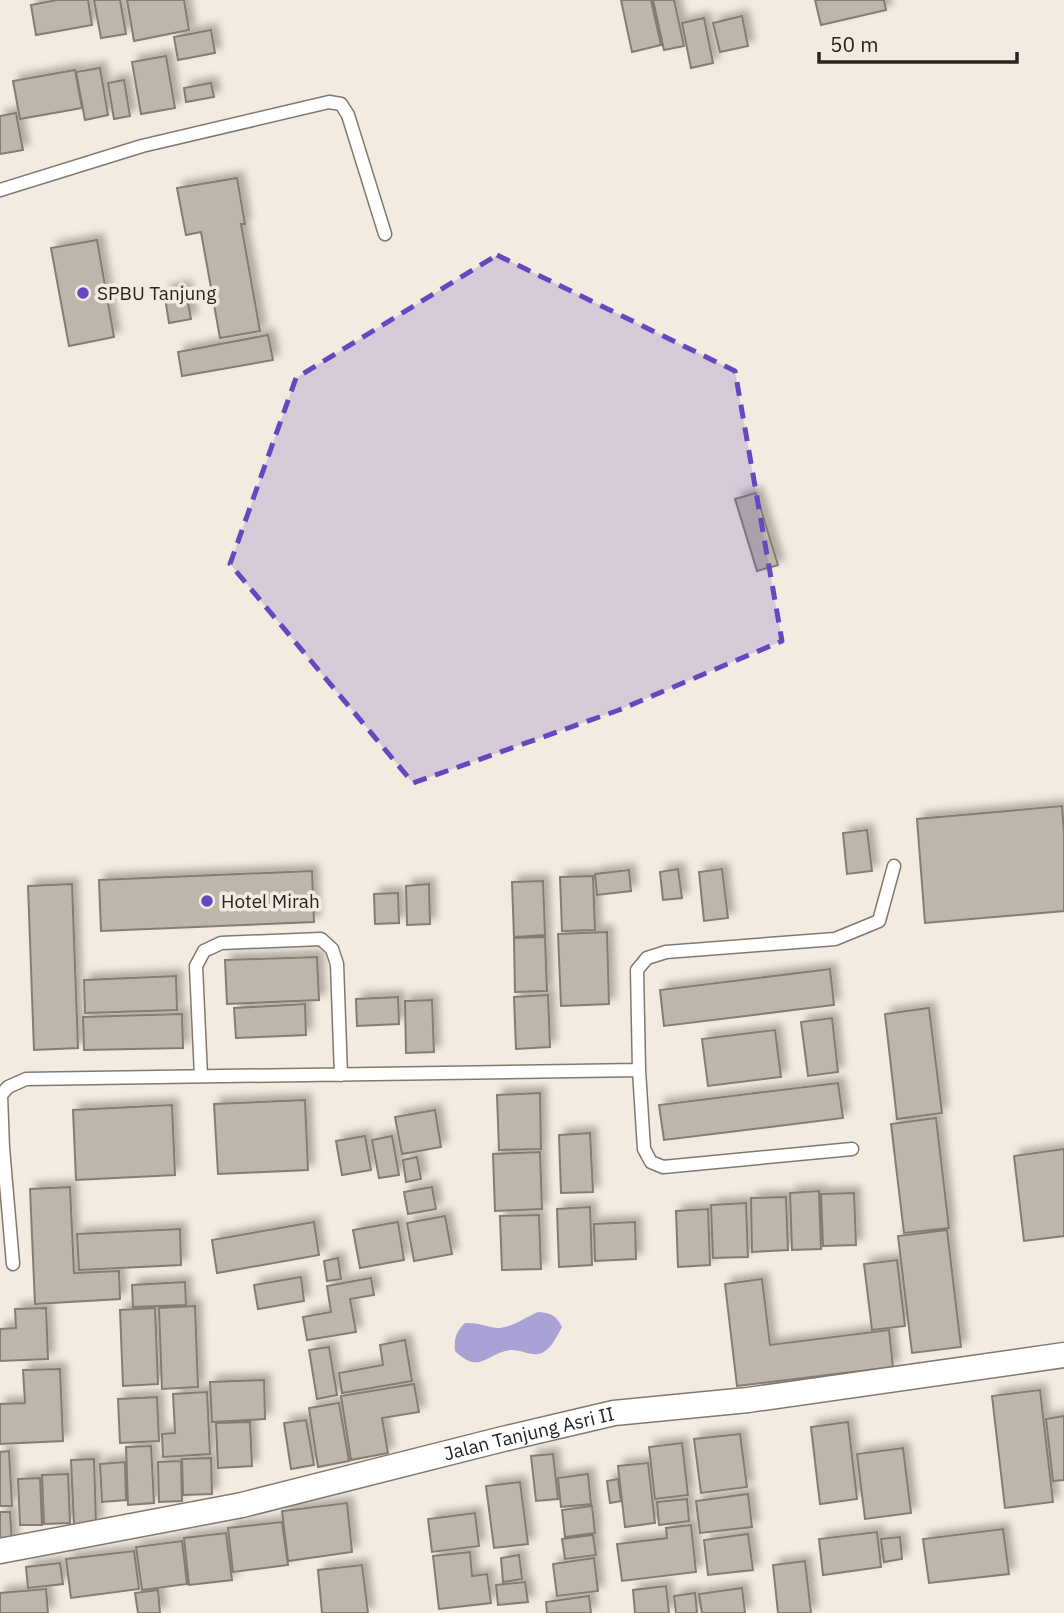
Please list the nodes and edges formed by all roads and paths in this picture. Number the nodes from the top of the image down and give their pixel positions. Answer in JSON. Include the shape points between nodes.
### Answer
{"nodes":[{"id":1,"x":0,"y":190,"type":"edge"},
{"id":2,"x":386,"y":234,"type":"dead end"},
{"id":3,"x":894,"y":866,"type":"dead end"},
{"id":4,"x":639,"y":1070,"type":"junction"},
{"id":5,"x":341,"y":1075,"type":"junction"},
{"id":6,"x":201,"y":1076,"type":"junction"},
{"id":7,"x":2,"y":1148,"type":"edge"},
{"id":8,"x":852,"y":1149,"type":"dead end"},
{"id":9,"x":13,"y":1264,"type":"dead end"},
{"id":10,"x":1064,"y":1355,"type":"edge"},
{"id":11,"x":0,"y":1551,"type":"edge"}],
"edges":[{"from":1,"to":2,"type":"lane","via":[[142,146],[329,102],[341,104],[348,115]]},
{"from":3,"to":4,"type":"lane","via":[[879,921],[835,939],[666,952],[647,958],[637,970]]},
{"from":4,"to":5,"type":"lane"},
{"from":4,"to":8,"type":"lane","via":[[644,1149],[651,1162],[663,1167]]},
{"from":5,"to":6,"type":"lane"},
{"from":5,"to":6,"type":"lane","via":[[337,964],[332,949],[321,939],[221,943],[204,951],[196,966]]},
{"from":6,"to":7,"type":"lane","via":[[26,1079],[1,1095]]},
{"from":7,"to":9,"type":"lane"},
{"from":10,"to":11,"type":"street","name":"Jalan Tanjung Asri II","via":[[748,1400],[614,1413],[242,1505]]}]}
